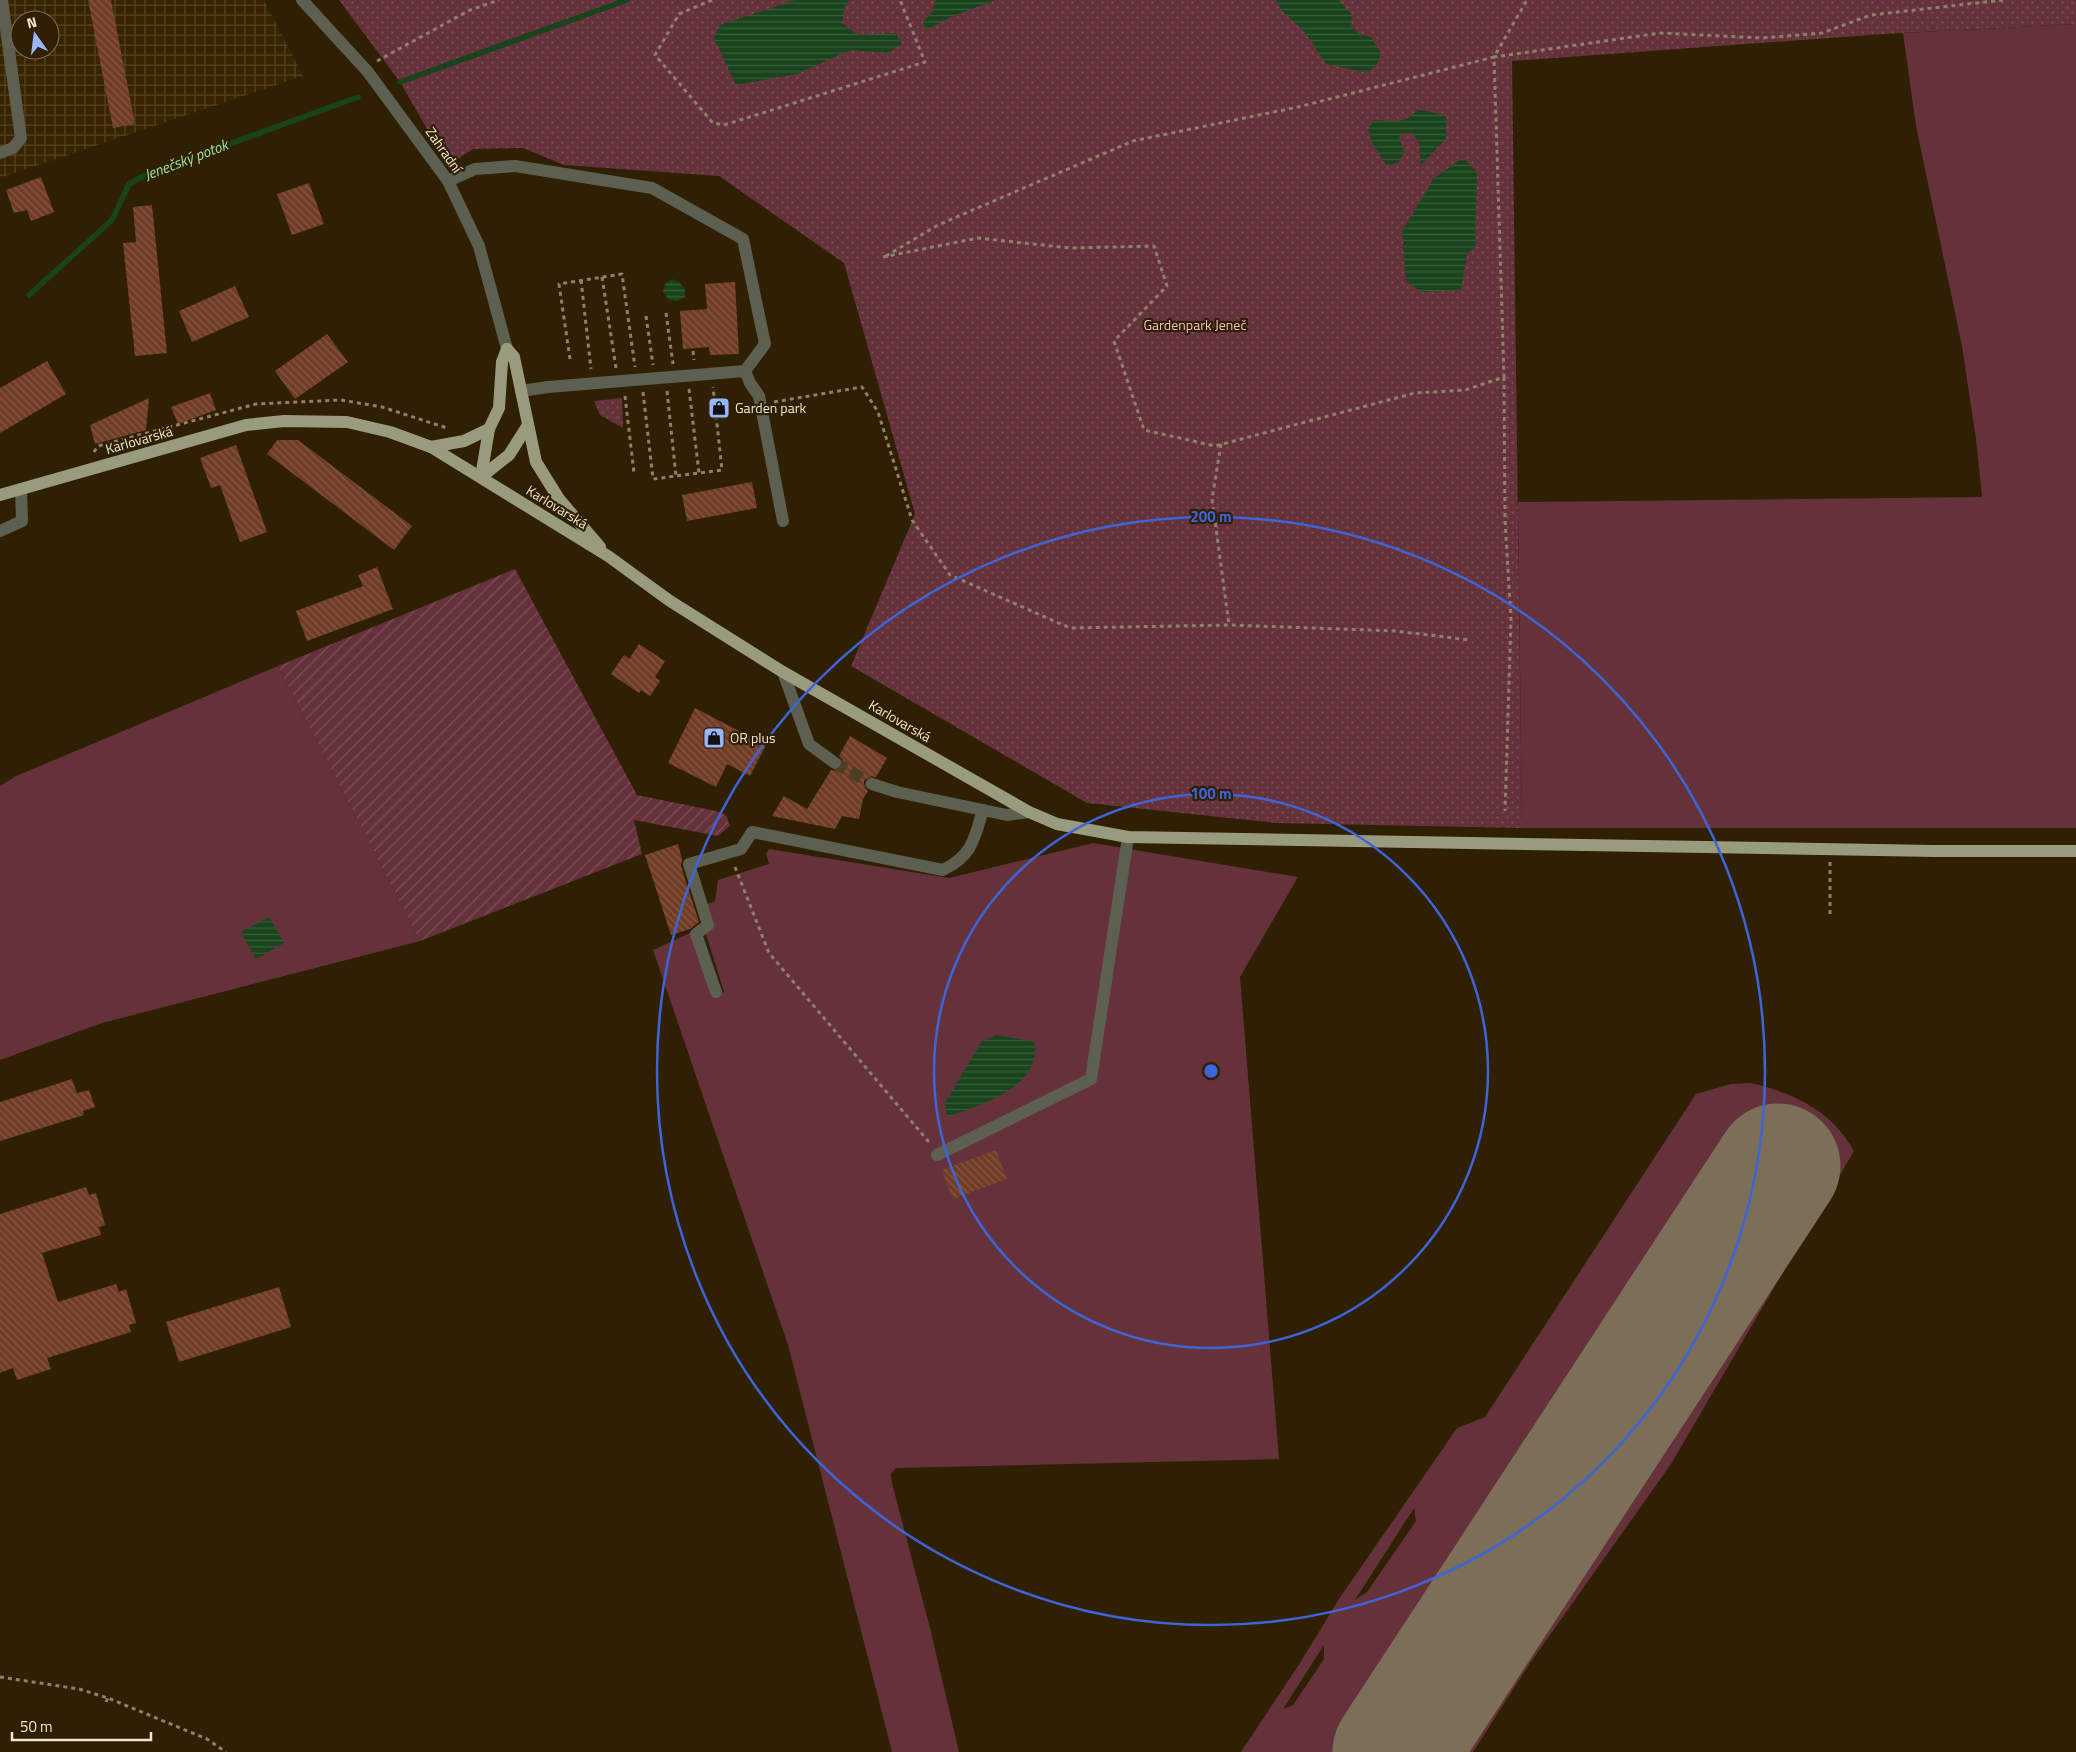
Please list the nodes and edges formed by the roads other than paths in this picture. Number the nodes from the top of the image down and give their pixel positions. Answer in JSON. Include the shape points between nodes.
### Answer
{"nodes":[{"id":1,"x":2,"y":0,"type":"edge"},
{"id":2,"x":302,"y":0,"type":"edge"},
{"id":3,"x":0,"y":153,"type":"edge"},
{"id":4,"x":448,"y":181,"type":"junction"},
{"id":5,"x":507,"y":349,"type":"junction"},
{"id":6,"x":745,"y":371,"type":"junction"},
{"id":7,"x":521,"y":391,"type":"junction"},
{"id":8,"x":528,"y":425,"type":"junction"},
{"id":9,"x":489,"y":429,"type":"junction"},
{"id":10,"x":431,"y":447,"type":"junction"},
{"id":11,"x":481,"y":477,"type":"junction"},
{"id":12,"x":21,"y":489,"type":"junction"},
{"id":13,"x":0,"y":495,"type":"edge"},
{"id":14,"x":783,"y":521,"type":"dead end"},
{"id":15,"x":0,"y":531,"type":"edge"},
{"id":16,"x":608,"y":556,"type":"junction"},
{"id":17,"x":784,"y":672,"type":"junction"},
{"id":18,"x":835,"y":762,"type":"tunnel mouth"},
{"id":19,"x":872,"y":784,"type":"tunnel mouth"},
{"id":20,"x":983,"y":810,"type":"junction"},
{"id":21,"x":1028,"y":812,"type":"junction"},
{"id":22,"x":1128,"y":837,"type":"junction"},
{"id":23,"x":2076,"y":851,"type":"edge"},
{"id":24,"x":716,"y":992,"type":"dead end"},
{"id":25,"x":937,"y":1155,"type":"dead end"}],
"edges":[{"from":1,"to":3,"type":"street","via":[[21,138],[13,148]]},
{"from":2,"to":4,"type":"street","name":"Zahradní","via":[[363,67]]},
{"from":4,"to":5,"type":"street","name":"Zahradní","via":[[479,246]]},
{"from":4,"to":6,"type":"street","via":[[475,169],[515,166],[652,188],[743,239],[765,344]]},
{"from":5,"to":7,"type":"main road","via":[[514,357]]},
{"from":5,"to":9,"type":"main road","via":[[502,362],[499,408]]},
{"from":6,"to":7,"type":"street"},
{"from":6,"to":14,"type":"street","via":[[760,396]]},
{"from":7,"to":8,"type":"main road"},
{"from":8,"to":11,"type":"main road","via":[[509,455]]},
{"from":8,"to":16,"type":"main road","via":[[540,469],[559,499]]},
{"from":9,"to":10,"type":"main road","via":[[464,441]]},
{"from":9,"to":11,"type":"main road"},
{"from":10,"to":11,"type":"main road","name":"Karlovarská"},
{"from":10,"to":12,"type":"main road","name":"Karlovarská","via":[[390,432],[347,422],[262,423]]},
{"from":11,"to":16,"type":"main road","name":"Karlovarská"},
{"from":12,"to":13,"type":"main road","name":"Karlovarská"},
{"from":12,"to":15,"type":"street","via":[[22,521]]},
{"from":16,"to":17,"type":"main road","name":"Karlovarská","via":[[670,601]]},
{"from":17,"to":18,"type":"street","via":[[808,744]]},
{"from":17,"to":21,"type":"main road","name":"Karlovarská"},
{"from":19,"to":20,"type":"street"},
{"from":20,"to":21,"type":"street","via":[[1007,815]]},
{"from":20,"to":24,"type":"street","via":[[971,847],[956,863],[943,870],[752,832],[741,849],[690,864],[708,925],[696,934]]},
{"from":21,"to":22,"type":"main road","name":"Karlovarská","via":[[1057,824]]},
{"from":22,"to":23,"type":"main road","name":"Karlovarská"},
{"from":22,"to":25,"type":"street","via":[[1090,1079]]}]}
